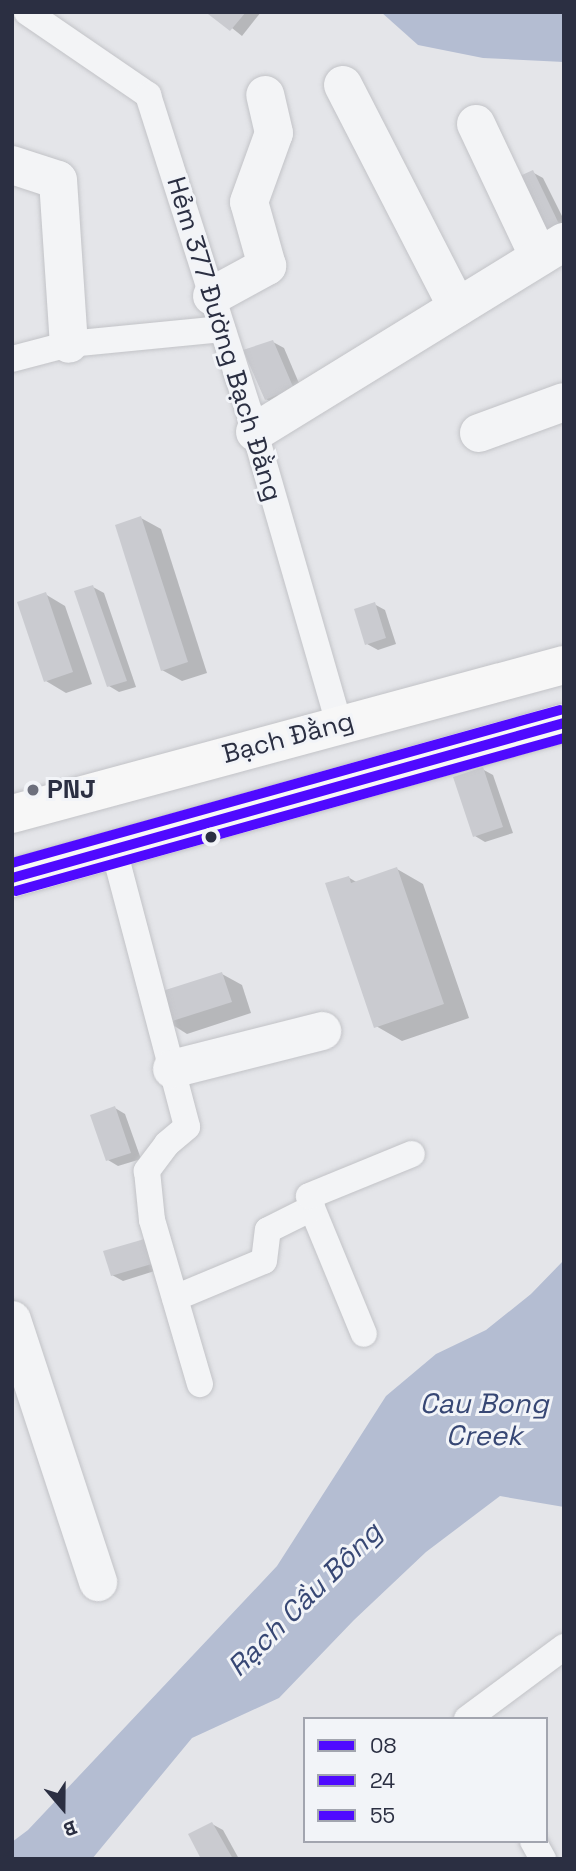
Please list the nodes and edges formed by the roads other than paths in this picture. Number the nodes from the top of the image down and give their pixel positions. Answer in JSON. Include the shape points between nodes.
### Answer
{"nodes":[{"id":1,"x":27,"y":12,"type":"edge"},
{"id":2,"x":343,"y":85,"type":"dead end"},
{"id":3,"x":265,"y":95,"type":"dead end"},
{"id":4,"x":476,"y":124,"type":"dead end"},
{"id":5,"x":12,"y":165,"type":"edge"},
{"id":6,"x":551,"y":249,"type":"edge"},
{"id":7,"x":457,"y":307,"type":"junction"},
{"id":8,"x":217,"y":312,"type":"junction"},
{"id":9,"x":69,"y":344,"type":"junction"},
{"id":10,"x":12,"y":359,"type":"edge"},
{"id":11,"x":564,"y":402,"type":"edge"},
{"id":12,"x":255,"y":432,"type":"junction"},
{"id":13,"x":479,"y":433,"type":"dead end"},
{"id":14,"x":564,"y":665,"type":"edge"},
{"id":15,"x":564,"y":723,"type":"edge"},
{"id":16,"x":339,"y":724,"type":"junction"},
{"id":17,"x":12,"y":814,"type":"edge"},
{"id":18,"x":114,"y":850,"type":"junction"},
{"id":19,"x":12,"y":878,"type":"edge"},
{"id":20,"x":322,"y":1031,"type":"dead end"},
{"id":21,"x":172,"y":1069,"type":"junction"},
{"id":22,"x":412,"y":1154,"type":"dead end"},
{"id":23,"x":312,"y":1209,"type":"junction"},
{"id":24,"x":175,"y":1298,"type":"junction"},
{"id":25,"x":12,"y":1320,"type":"edge"},
{"id":26,"x":363,"y":1334,"type":"dead end"},
{"id":27,"x":200,"y":1384,"type":"dead end"},
{"id":28,"x":98,"y":1582,"type":"dead end"},
{"id":29,"x":564,"y":1647,"type":"edge"},
{"id":30,"x":470,"y":1717,"type":"edge"},
{"id":31,"x":534,"y":1843,"type":"edge"},
{"id":32,"x":543,"y":1859,"type":"edge"}],
"edges":[{"from":1,"to":8,"type":"lane","name":"Hẻm 377 Đường Bạch Đằng","via":[[148,95]]},
{"from":2,"to":7,"type":"street"},
{"from":3,"to":8,"type":"street","via":[[274,133],[249,202],[267,266]]},
{"from":4,"to":6,"type":"street"},
{"from":5,"to":9,"type":"street","via":[[58,180]]},
{"from":6,"to":7,"type":"street"},
{"from":7,"to":12,"type":"street"},
{"from":8,"to":9,"type":"lane"},
{"from":8,"to":12,"type":"lane","name":"Hẻm 377 Đường Bạch Đằng"},
{"from":9,"to":10,"type":"lane"},
{"from":11,"to":13,"type":"street"},
{"from":12,"to":16,"type":"lane","name":"Hẻm 377 Đường Bạch Đằng"},
{"from":14,"to":16,"type":"main road","name":"Bạch Đằng"},
{"from":15,"to":18,"type":"main road"},
{"from":16,"to":17,"type":"main road","name":"Bạch Đằng"},
{"from":18,"to":19,"type":"main road"},
{"from":18,"to":21,"type":"lane"},
{"from":20,"to":21,"type":"street"},
{"from":21,"to":24,"type":"lane","via":[[187,1126],[147,1171],[152,1220]]},
{"from":22,"to":23,"type":"lane","via":[[309,1196]]},
{"from":23,"to":24,"type":"lane","via":[[268,1230],[264,1261]]},
{"from":23,"to":26,"type":"lane"},
{"from":24,"to":27,"type":"lane"},
{"from":25,"to":28,"type":"street"},
{"from":29,"to":30,"type":"lane"},
{"from":31,"to":32,"type":"lane"}]}
